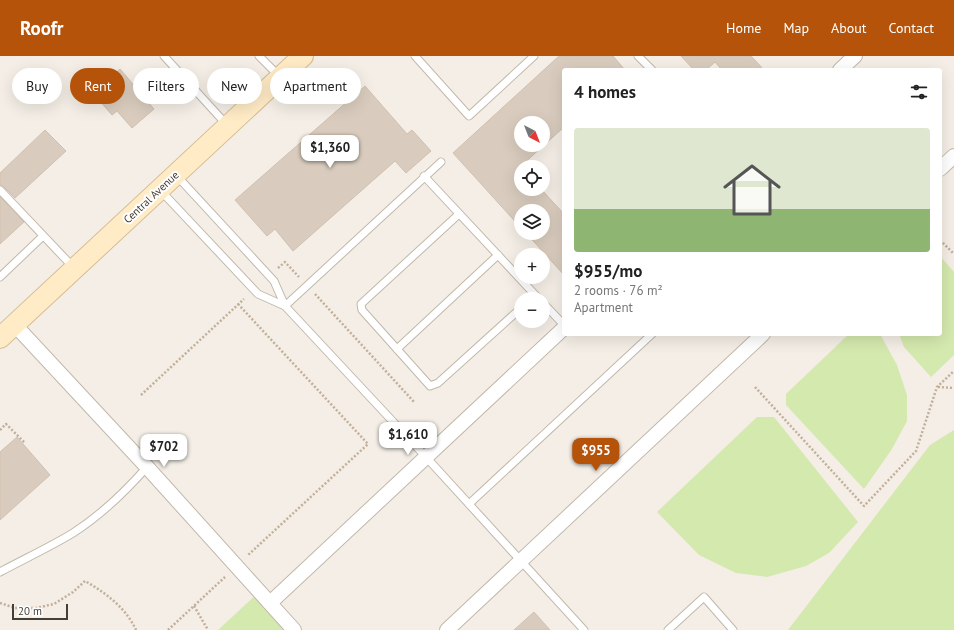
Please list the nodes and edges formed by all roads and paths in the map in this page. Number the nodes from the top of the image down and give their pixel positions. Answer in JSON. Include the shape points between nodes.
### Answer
{"nodes":[{"id":1,"x":164,"y":56,"type":"edge"},
{"id":2,"x":259,"y":56,"type":"edge"},
{"id":3,"x":303,"y":56,"type":"edge"},
{"id":4,"x":415,"y":56,"type":"edge"},
{"id":5,"x":534,"y":56,"type":"edge"},
{"id":6,"x":638,"y":56,"type":"edge"},
{"id":7,"x":855,"y":56,"type":"edge"},
{"id":8,"x":271,"y":68,"type":"edge"},
{"id":9,"x":290,"y":68,"type":"edge"},
{"id":10,"x":650,"y":68,"type":"edge"},
{"id":11,"x":842,"y":68,"type":"edge"},
{"id":12,"x":270,"y":86,"type":"edge"},
{"id":13,"x":228,"y":126,"type":"junction"},
{"id":14,"x":954,"y":156,"type":"edge"},
{"id":15,"x":441,"y":162,"type":"dead end"},
{"id":16,"x":942,"y":167,"type":"edge"},
{"id":17,"x":176,"y":174,"type":"junction"},
{"id":18,"x":424,"y":176,"type":"junction"},
{"id":19,"x":0,"y":190,"type":"edge"},
{"id":20,"x":159,"y":190,"type":"junction"},
{"id":21,"x":459,"y":214,"type":"junction"},
{"id":22,"x":43,"y":236,"type":"junction"},
{"id":23,"x":942,"y":242,"type":"edge"},
{"id":24,"x":954,"y":254,"type":"edge"},
{"id":25,"x":498,"y":255,"type":"junction"},
{"id":26,"x":74,"y":269,"type":"junction"},
{"id":27,"x":270,"y":275,"type":"junction"},
{"id":28,"x":0,"y":277,"type":"edge"},
{"id":29,"x":307,"y":286,"type":"junction"},
{"id":30,"x":254,"y":290,"type":"junction"},
{"id":31,"x":530,"y":292,"type":"edge"},
{"id":32,"x":238,"y":304,"type":"junction"},
{"id":33,"x":285,"y":306,"type":"junction"},
{"id":34,"x":550,"y":310,"type":"edge"},
{"id":35,"x":514,"y":314,"type":"edge"},
{"id":36,"x":562,"y":323,"type":"edge"},
{"id":37,"x":562,"y":330,"type":"edge"},
{"id":38,"x":5,"y":331,"type":"edge"},
{"id":39,"x":650,"y":336,"type":"edge"},
{"id":40,"x":761,"y":336,"type":"edge"},
{"id":41,"x":397,"y":349,"type":"junction"},
{"id":42,"x":954,"y":371,"type":"edge"},
{"id":43,"x":755,"y":387,"type":"dead end"},
{"id":44,"x":937,"y":387,"type":"junction"},
{"id":45,"x":954,"y":388,"type":"edge"},
{"id":46,"x":141,"y":395,"type":"dead end"},
{"id":47,"x":415,"y":403,"type":"dead end"},
{"id":48,"x":0,"y":430,"type":"edge"},
{"id":49,"x":25,"y":443,"type":"dead end"},
{"id":50,"x":426,"y":457,"type":"junction"},
{"id":51,"x":147,"y":467,"type":"junction"},
{"id":52,"x":469,"y":504,"type":"junction"},
{"id":53,"x":520,"y":561,"type":"junction"},
{"id":54,"x":236,"y":567,"type":"junction"},
{"id":55,"x":0,"y":572,"type":"edge"},
{"id":56,"x":0,"y":603,"type":"edge"},
{"id":57,"x":270,"y":603,"type":"junction"},
{"id":58,"x":194,"y":606,"type":"junction"},
{"id":59,"x":136,"y":630,"type":"edge"},
{"id":60,"x":168,"y":630,"type":"edge"},
{"id":61,"x":208,"y":630,"type":"edge"},
{"id":62,"x":294,"y":630,"type":"edge"},
{"id":63,"x":447,"y":630,"type":"edge"},
{"id":64,"x":584,"y":630,"type":"edge"},
{"id":65,"x":668,"y":630,"type":"edge"},
{"id":66,"x":733,"y":630,"type":"edge"}],
"edges":[{"from":1,"to":13,"type":"lane"},
{"from":2,"to":8,"type":"lane"},
{"from":3,"to":9,"type":"main road","name":"Central Avenue"},
{"from":4,"to":5,"type":"lane","via":[[469,116]]},
{"from":6,"to":10,"type":"lane"},
{"from":7,"to":11,"type":"street"},
{"from":12,"to":13,"type":"main road","name":"Central Avenue"},
{"from":13,"to":17,"type":"main road","name":"Central Avenue"},
{"from":14,"to":16,"type":"street"},
{"from":15,"to":18,"type":"lane"},
{"from":17,"to":20,"type":"main road","name":"Central Avenue"},
{"from":17,"to":27,"type":"lane"},
{"from":18,"to":21,"type":"lane"},
{"from":18,"to":29,"type":"lane"},
{"from":19,"to":22,"type":"lane"},
{"from":20,"to":26,"type":"main road","name":"Central Avenue"},
{"from":20,"to":30,"type":"lane"},
{"from":21,"to":25,"type":"lane"},
{"from":21,"to":41,"type":"lane","via":[[362,304],[362,310]]},
{"from":22,"to":26,"type":"lane"},
{"from":22,"to":28,"type":"lane"},
{"from":23,"to":24,"type":"path"},
{"from":25,"to":31,"type":"lane"},
{"from":25,"to":41,"type":"lane"},
{"from":26,"to":38,"type":"main road","name":"Central Avenue"},
{"from":27,"to":29,"type":"path","via":[[285,262]]},
{"from":27,"to":33,"type":"lane"},
{"from":29,"to":33,"type":"lane"},
{"from":29,"to":47,"type":"path"},
{"from":30,"to":32,"type":"path"},
{"from":30,"to":33,"type":"lane"},
{"from":32,"to":46,"type":"path"},
{"from":32,"to":54,"type":"path","via":[[368,444]]},
{"from":33,"to":50,"type":"lane"},
{"from":34,"to":36,"type":"lane"},
{"from":35,"to":41,"type":"lane","via":[[438,383],[430,386]]},
{"from":37,"to":50,"type":"street"},
{"from":38,"to":51,"type":"street"},
{"from":39,"to":52,"type":"lane"},
{"from":40,"to":53,"type":"street"},
{"from":42,"to":44,"type":"path"},
{"from":43,"to":44,"type":"path","via":[[864,506],[916,451]]},
{"from":44,"to":45,"type":"path"},
{"from":48,"to":49,"type":"path","via":[[6,424]]},
{"from":50,"to":52,"type":"lane"},
{"from":50,"to":57,"type":"street"},
{"from":51,"to":54,"type":"street"},
{"from":51,"to":55,"type":"lane","via":[[128,489],[95,518],[73,533]]},
{"from":52,"to":53,"type":"lane"},
{"from":53,"to":63,"type":"street"},
{"from":53,"to":64,"type":"lane"},
{"from":54,"to":57,"type":"street"},
{"from":54,"to":58,"type":"path"},
{"from":56,"to":59,"type":"path","via":[[15,608],[36,608],[54,604],[85,581],[104,591],[120,607]]},
{"from":57,"to":62,"type":"street"},
{"from":58,"to":60,"type":"path"},
{"from":58,"to":61,"type":"path"},
{"from":65,"to":66,"type":"lane","via":[[704,598]]}]}
